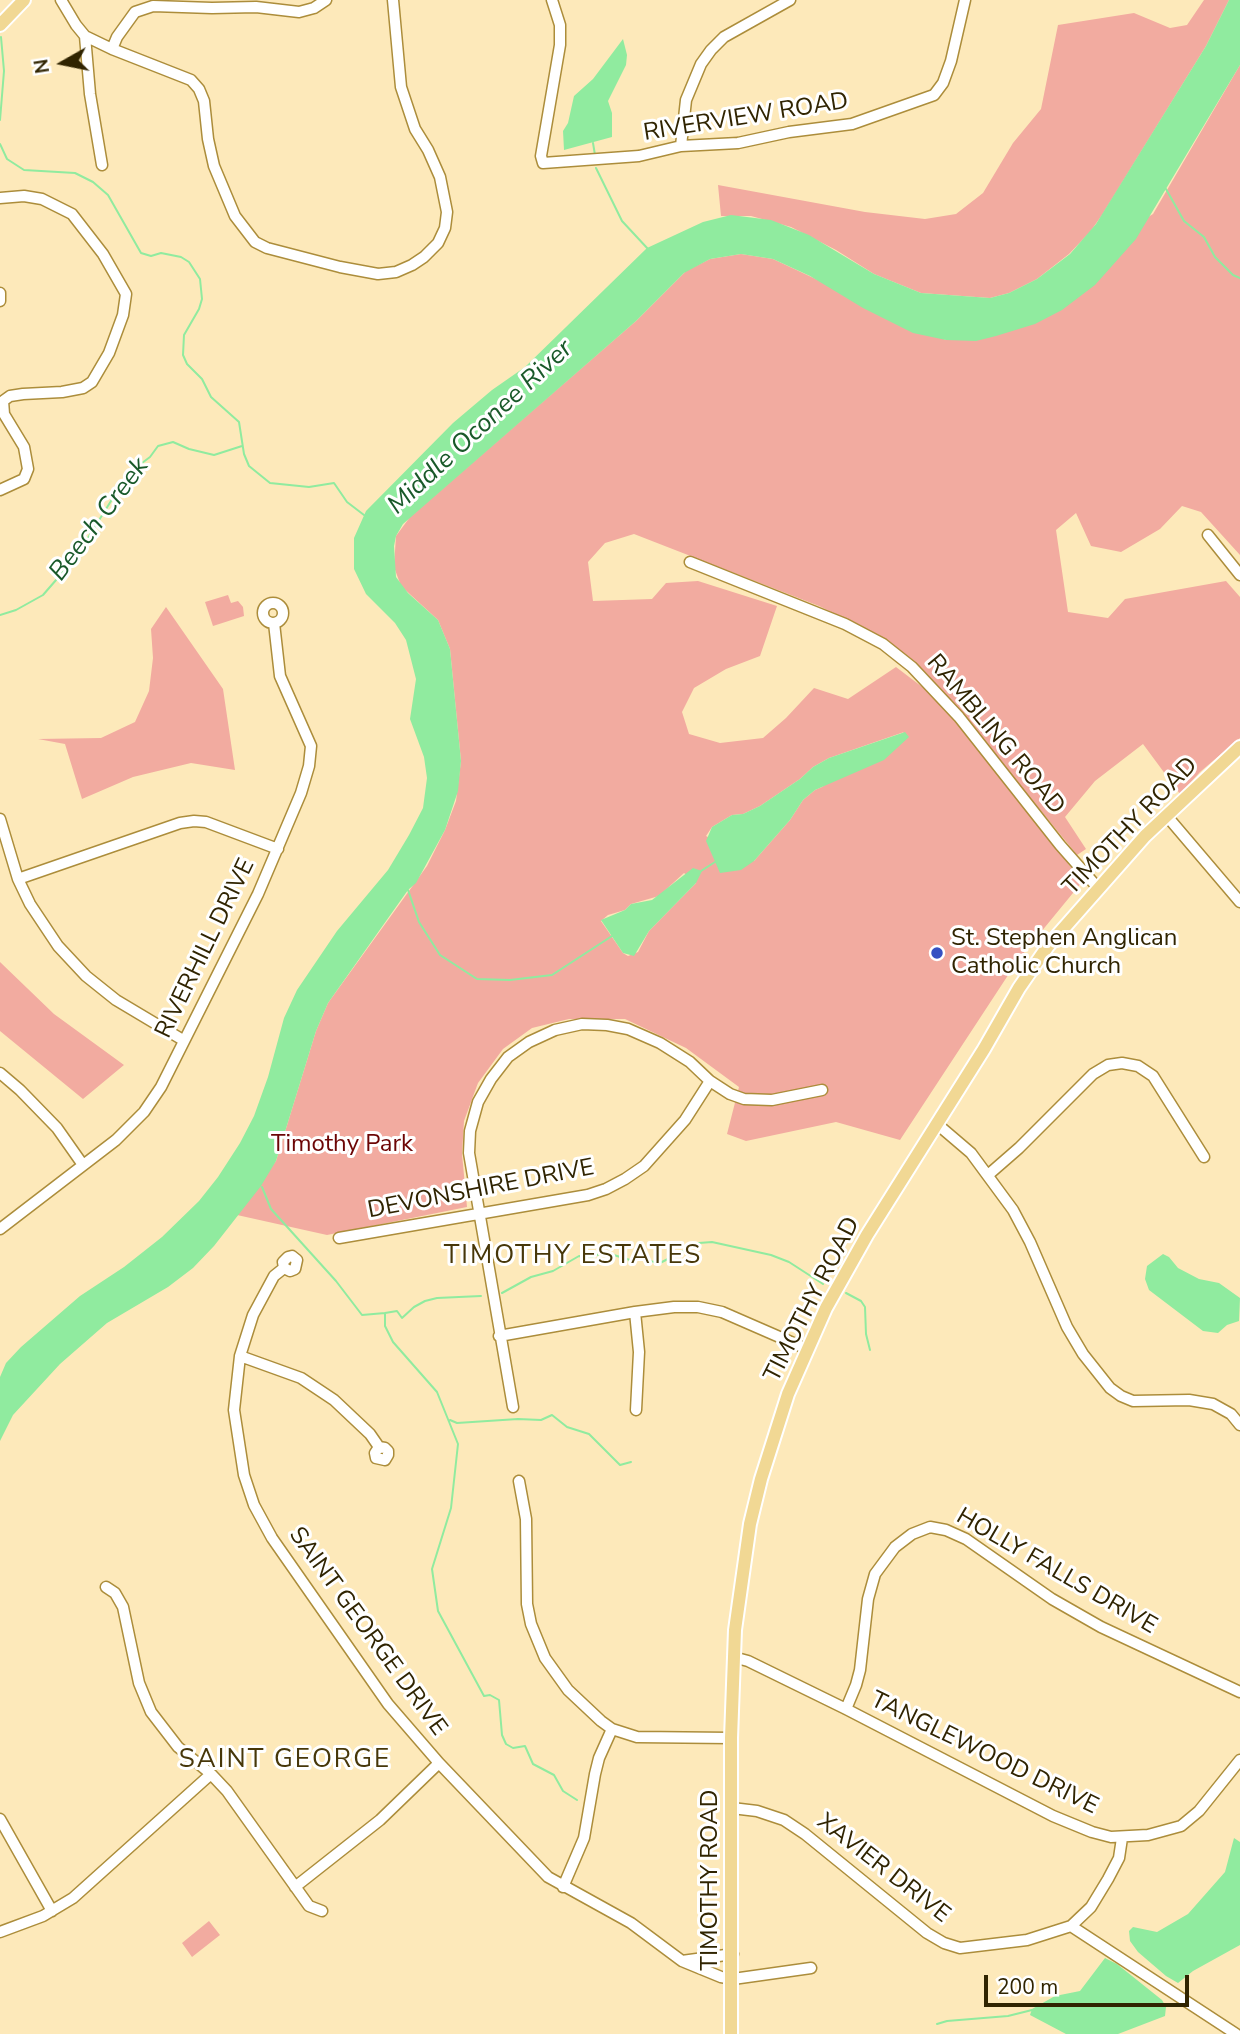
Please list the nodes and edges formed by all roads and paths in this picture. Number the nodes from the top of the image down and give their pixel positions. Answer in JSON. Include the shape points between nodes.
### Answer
{"nodes":[{"id":1,"x":24,"y":0,"type":"edge"},
{"id":2,"x":61,"y":0,"type":"edge"},
{"id":3,"x":327,"y":0,"type":"edge"},
{"id":4,"x":393,"y":0,"type":"edge"},
{"id":5,"x":552,"y":0,"type":"edge"},
{"id":6,"x":790,"y":0,"type":"edge"},
{"id":7,"x":965,"y":0,"type":"edge"},
{"id":8,"x":0,"y":26,"type":"edge"},
{"id":9,"x":85,"y":36,"type":"junction"},
{"id":10,"x":112,"y":49,"type":"junction"},
{"id":11,"x":681,"y":146,"type":"junction"},
{"id":12,"x":102,"y":165,"type":"dead end"},
{"id":13,"x":0,"y":198,"type":"edge"},
{"id":14,"x":0,"y":293,"type":"edge"},
{"id":15,"x":0,"y":301,"type":"edge"},
{"id":16,"x":0,"y":490,"type":"edge"},
{"id":17,"x":1208,"y":535,"type":"dead end"},
{"id":18,"x":690,"y":562,"type":"dead end"},
{"id":19,"x":1240,"y":575,"type":"edge"},
{"id":20,"x":274,"y":623,"type":"dead end"},
{"id":21,"x":1240,"y":747,"type":"edge"},
{"id":22,"x":1166,"y":815,"type":"junction"},
{"id":23,"x":0,"y":819,"type":"edge"},
{"id":24,"x":278,"y":849,"type":"junction"},
{"id":25,"x":18,"y":878,"type":"junction"},
{"id":26,"x":1098,"y":888,"type":"junction"},
{"id":27,"x":1240,"y":901,"type":"edge"},
{"id":28,"x":183,"y":1040,"type":"junction"},
{"id":29,"x":0,"y":1073,"type":"edge"},
{"id":30,"x":710,"y":1081,"type":"junction"},
{"id":31,"x":822,"y":1090,"type":"dead end"},
{"id":32,"x":937,"y":1124,"type":"junction"},
{"id":33,"x":1204,"y":1157,"type":"dead end"},
{"id":34,"x":83,"y":1165,"type":"junction"},
{"id":35,"x":988,"y":1175,"type":"junction"},
{"id":36,"x":479,"y":1214,"type":"junction"},
{"id":37,"x":0,"y":1229,"type":"edge"},
{"id":38,"x":339,"y":1238,"type":"dead end"},
{"id":39,"x":284,"y":1268,"type":"dead end"},
{"id":40,"x":635,"y":1312,"type":"junction"},
{"id":41,"x":499,"y":1336,"type":"junction"},
{"id":42,"x":807,"y":1349,"type":"junction"},
{"id":43,"x":240,"y":1356,"type":"junction"},
{"id":44,"x":513,"y":1407,"type":"dead end"},
{"id":45,"x":636,"y":1410,"type":"dead end"},
{"id":46,"x":1240,"y":1425,"type":"edge"},
{"id":47,"x":379,"y":1447,"type":"dead end"},
{"id":48,"x":519,"y":1481,"type":"dead end"},
{"id":49,"x":106,"y":1587,"type":"dead end"},
{"id":50,"x":733,"y":1657,"type":"junction"},
{"id":51,"x":1240,"y":1692,"type":"edge"},
{"id":52,"x":846,"y":1709,"type":"junction"},
{"id":53,"x":612,"y":1729,"type":"junction"},
{"id":54,"x":732,"y":1738,"type":"junction"},
{"id":55,"x":1240,"y":1760,"type":"edge"},
{"id":56,"x":439,"y":1763,"type":"junction"},
{"id":57,"x":211,"y":1774,"type":"junction"},
{"id":58,"x":732,"y":1808,"type":"junction"},
{"id":59,"x":0,"y":1819,"type":"edge"},
{"id":60,"x":1122,"y":1838,"type":"junction"},
{"id":61,"x":564,"y":1886,"type":"junction"},
{"id":62,"x":295,"y":1887,"type":"junction"},
{"id":63,"x":52,"y":1911,"type":"junction"},
{"id":64,"x":322,"y":1911,"type":"dead end"},
{"id":65,"x":1071,"y":1926,"type":"junction"},
{"id":66,"x":0,"y":1932,"type":"edge"},
{"id":67,"x":733,"y":1954,"type":"junction"},
{"id":68,"x":682,"y":1961,"type":"junction"},
{"id":69,"x":811,"y":1968,"type":"dead end"},
{"id":70,"x":733,"y":1979,"type":"junction"},
{"id":71,"x":731,"y":2034,"type":"edge"},
{"id":72,"x":1236,"y":2034,"type":"edge"}],
"edges":[{"from":1,"to":8,"type":"main road"},
{"from":2,"to":9,"type":"street"},
{"from":3,"to":10,"type":"street","via":[[299,12],[256,6],[153,6],[135,12]]},
{"from":4,"to":10,"type":"street","via":[[401,87],[415,129],[440,177],[447,212],[438,243],[412,265],[393,272],[360,272],[256,242],[235,216],[214,166],[200,89],[191,80]]},
{"from":5,"to":11,"type":"street","name":"RIVERVIEW ROAD","via":[[561,25],[560,45],[543,163],[639,156]]},
{"from":6,"to":11,"type":"street","via":[[724,37],[711,50],[686,100]]},
{"from":7,"to":11,"type":"street","name":"RIVERVIEW ROAD","via":[[951,61],[934,95],[852,124]]},
{"from":9,"to":10,"type":"street"},
{"from":9,"to":12,"type":"street"},
{"from":13,"to":16,"type":"street","via":[[42,199],[72,214],[126,294],[110,354],[92,382],[83,388],[9,396],[4,401],[4,414],[23,447],[28,469],[24,479]]},
{"from":14,"to":15,"type":"street"},
{"from":17,"to":19,"type":"street"},
{"from":18,"to":26,"type":"street","name":"RAMBLING ROAD","via":[[845,624],[883,644],[912,667],[959,717]]},
{"from":20,"to":24,"type":"street","name":"RIVERHILL DRIVE","via":[[280,676],[311,746],[301,793]]},
{"from":21,"to":22,"type":"main road","name":"TIMOTHY ROAD"},
{"from":22,"to":26,"type":"main road","name":"TIMOTHY ROAD"},
{"from":22,"to":27,"type":"street"},
{"from":23,"to":25,"type":"street"},
{"from":24,"to":25,"type":"street","via":[[194,821]]},
{"from":24,"to":28,"type":"street","name":"RIVERHILL DRIVE"},
{"from":25,"to":28,"type":"street","via":[[43,927],[77,967],[116,1000]]},
{"from":26,"to":32,"type":"main road","name":"TIMOTHY ROAD","via":[[1052,940],[1019,988]]},
{"from":28,"to":34,"type":"street","name":"RIVERHILL DRIVE","via":[[144,1112]]},
{"from":29,"to":34,"type":"street","via":[[57,1128]]},
{"from":30,"to":31,"type":"street","via":[[730,1094],[759,1101]]},
{"from":30,"to":36,"type":"street","name":"DEVONSHIRE DRIVE","via":[[685,1120],[644,1166],[625,1179],[588,1195]]},
{"from":30,"to":36,"type":"street","via":[[682,1055],[618,1026],[568,1027],[529,1042],[499,1068],[473,1120],[469,1153]]},
{"from":32,"to":35,"type":"street"},
{"from":32,"to":42,"type":"main road","name":"TIMOTHY ROAD","via":[[861,1244]]},
{"from":33,"to":35,"type":"street","via":[[1153,1076],[1143,1068],[1122,1063],[1093,1073]]},
{"from":34,"to":37,"type":"street","name":"RIVERHILL DRIVE"},
{"from":35,"to":46,"type":"street","via":[[1023,1227],[1076,1343],[1110,1388],[1133,1401],[1213,1404]]},
{"from":36,"to":38,"type":"street","name":"DEVONSHIRE DRIVE"},
{"from":36,"to":41,"type":"street"},
{"from":39,"to":43,"type":"street","name":"SAINT GEORGE DRIVE","via":[[260,1300]]},
{"from":40,"to":41,"type":"street"},
{"from":40,"to":42,"type":"street","via":[[709,1308]]},
{"from":40,"to":45,"type":"street","via":[[639,1360]]},
{"from":41,"to":44,"type":"street"},
{"from":42,"to":50,"type":"main road","name":"TIMOTHY ROAD","via":[[773,1438],[756,1499]]},
{"from":43,"to":47,"type":"street","via":[[301,1378],[334,1400]]},
{"from":43,"to":56,"type":"street","name":"SAINT GEORGE DRIVE","via":[[234,1410],[244,1475],[254,1505],[282,1554],[372,1682]]},
{"from":48,"to":53,"type":"street","via":[[526,1519],[527,1604],[538,1642],[568,1690]]},
{"from":49,"to":57,"type":"street","via":[[123,1607],[150,1712],[178,1746]]},
{"from":50,"to":52,"type":"street","name":"TANGLEWOOD DRIVE"},
{"from":50,"to":54,"type":"main road","name":"TIMOTHY ROAD"},
{"from":51,"to":52,"type":"street","name":"HOLLY FALLS DRIVE","via":[[1101,1627],[1052,1600],[966,1539],[930,1527],[895,1546],[875,1574],[860,1670]]},
{"from":52,"to":60,"type":"street","name":"TANGLEWOOD DRIVE","via":[[1053,1816]]},
{"from":53,"to":54,"type":"street","via":[[651,1739]]},
{"from":53,"to":61,"type":"street","via":[[599,1758],[584,1838]]},
{"from":54,"to":58,"type":"main road","name":"TIMOTHY ROAD"},
{"from":55,"to":60,"type":"street","name":"TANGLEWOOD DRIVE","via":[[1181,1826]]},
{"from":56,"to":61,"type":"street","name":"SAINT GEORGE DRIVE","via":[[533,1864]]},
{"from":56,"to":62,"type":"street","via":[[380,1820]]},
{"from":57,"to":62,"type":"street"},
{"from":57,"to":63,"type":"street","via":[[87,1887]]},
{"from":58,"to":65,"type":"street","name":"XAVIER DRIVE","via":[[771,1814],[795,1826],[927,1933],[951,1947],[1007,1943]]},
{"from":58,"to":67,"type":"main road","name":"TIMOTHY ROAD"},
{"from":59,"to":63,"type":"street"},
{"from":60,"to":65,"type":"street","name":"XAVIER DRIVE","via":[[1119,1858],[1108,1878],[1091,1907]]},
{"from":61,"to":68,"type":"street","name":"SAINT GEORGE DRIVE","via":[[631,1923]]},
{"from":62,"to":64,"type":"street","via":[[309,1906]]},
{"from":63,"to":66,"type":"street"},
{"from":65,"to":72,"type":"street"},
{"from":67,"to":68,"type":"street"},
{"from":67,"to":70,"type":"main road","name":"TIMOTHY ROAD"},
{"from":68,"to":70,"type":"street","name":"SAINT GEORGE DRIVE"},
{"from":69,"to":70,"type":"street"},
{"from":70,"to":71,"type":"main road","name":"TIMOTHY ROAD"}]}
